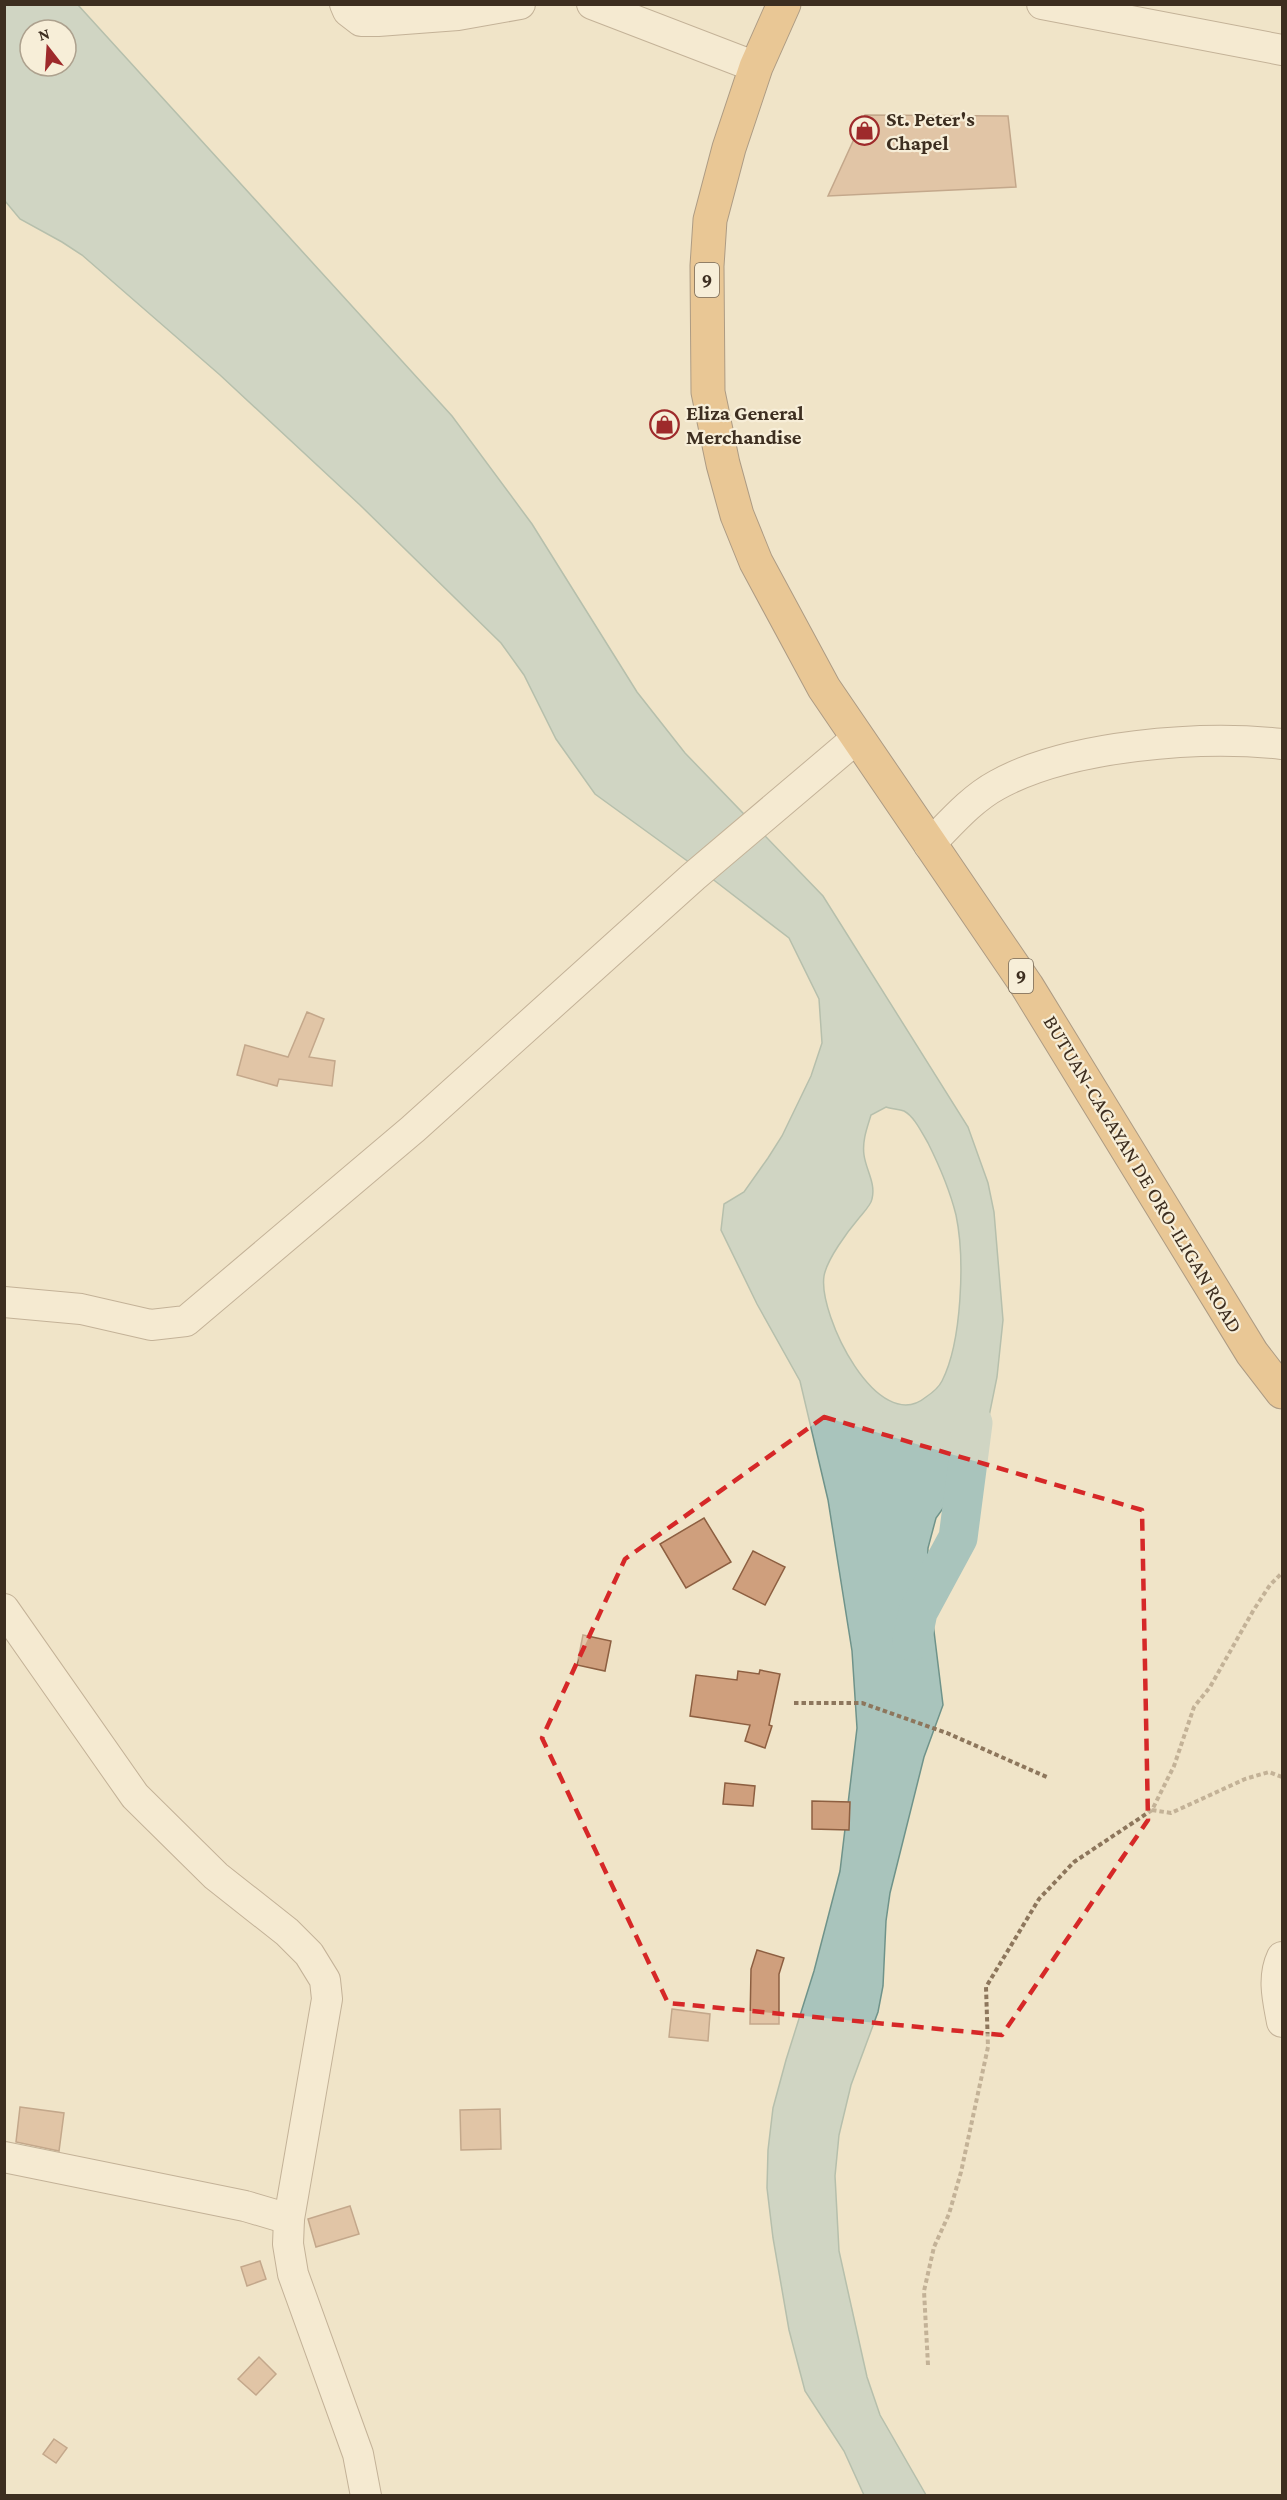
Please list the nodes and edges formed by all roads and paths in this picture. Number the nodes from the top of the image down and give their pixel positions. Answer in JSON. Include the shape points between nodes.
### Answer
{"nodes":[{"id":1,"x":345,"y":4,"type":"edge"},
{"id":2,"x":520,"y":4,"type":"edge"},
{"id":3,"x":592,"y":4,"type":"edge"},
{"id":4,"x":784,"y":4,"type":"edge"},
{"id":5,"x":1042,"y":4,"type":"edge"},
{"id":6,"x":1282,"y":50,"type":"edge"},
{"id":7,"x":756,"y":67,"type":"junction"},
{"id":8,"x":858,"y":738,"type":"junction"},
{"id":9,"x":1282,"y":744,"type":"edge"},
{"id":10,"x":928,"y":845,"type":"junction"},
{"id":11,"x":4,"y":1302,"type":"edge"},
{"id":12,"x":1282,"y":1392,"type":"edge"},
{"id":13,"x":1282,"y":1573,"type":"edge"},
{"id":14,"x":4,"y":1609,"type":"edge"},
{"id":15,"x":794,"y":1703,"type":"dead end"},
{"id":16,"x":1282,"y":1777,"type":"edge"},
{"id":17,"x":1049,"y":1778,"type":"dead end"},
{"id":18,"x":1152,"y":1810,"type":"junction"},
{"id":19,"x":1282,"y":1957,"type":"edge"},
{"id":20,"x":1282,"y":2022,"type":"edge"},
{"id":21,"x":4,"y":2157,"type":"edge"},
{"id":22,"x":289,"y":2219,"type":"junction"},
{"id":23,"x":928,"y":2365,"type":"dead end"},
{"id":24,"x":366,"y":2496,"type":"edge"}],
"edges":[{"from":1,"to":2,"type":"street","via":[[352,16],[361,21],[378,21],[458,15]]},
{"from":3,"to":7,"type":"street"},
{"from":4,"to":7,"type":"highway","name":"BUTUAN-CAGAYAN DE ORO-ILIGAN ROAD","number":"9"},
{"from":5,"to":6,"type":"street"},
{"from":7,"to":8,"type":"highway","name":"BUTUAN-CAGAYAN DE ORO-ILIGAN ROAD","number":"9","via":[[710,220],[708,392],[737,515],[756,562],[824,688]]},
{"from":8,"to":10,"type":"highway","name":"BUTUAN-CAGAYAN DE ORO-ILIGAN ROAD","number":"9"},
{"from":8,"to":11,"type":"street","via":[[693,877],[413,1130],[186,1321],[151,1325],[81,1309]]},
{"from":9,"to":10,"type":"street","via":[[1228,741],[1134,746],[1054,762],[997,785]]},
{"from":10,"to":12,"type":"highway","name":"BUTUAN-CAGAYAN DE ORO-ILIGAN ROAD","number":"9","via":[[1028,986],[1252,1353]]},
{"from":13,"to":18,"type":"path","via":[[1253,1611],[1210,1687],[1194,1707],[1174,1766]]},
{"from":14,"to":22,"type":"street","via":[[135,1796],[216,1876],[302,1947],[325,1980],[327,1999]]},
{"from":15,"to":17,"type":"path","via":[[862,1702]]},
{"from":16,"to":18,"type":"path","via":[[1269,1772],[1172,1813]]},
{"from":18,"to":23,"type":"path","via":[[1074,1862],[1039,1899],[986,1987],[988,2047],[961,2172],[934,2247],[924,2291]]},
{"from":19,"to":20,"type":"street","via":[[1277,1969],[1277,1993]]},
{"from":21,"to":22,"type":"street","via":[[245,2206]]},
{"from":22,"to":24,"type":"street","via":[[293,2274],[358,2454]]}]}
